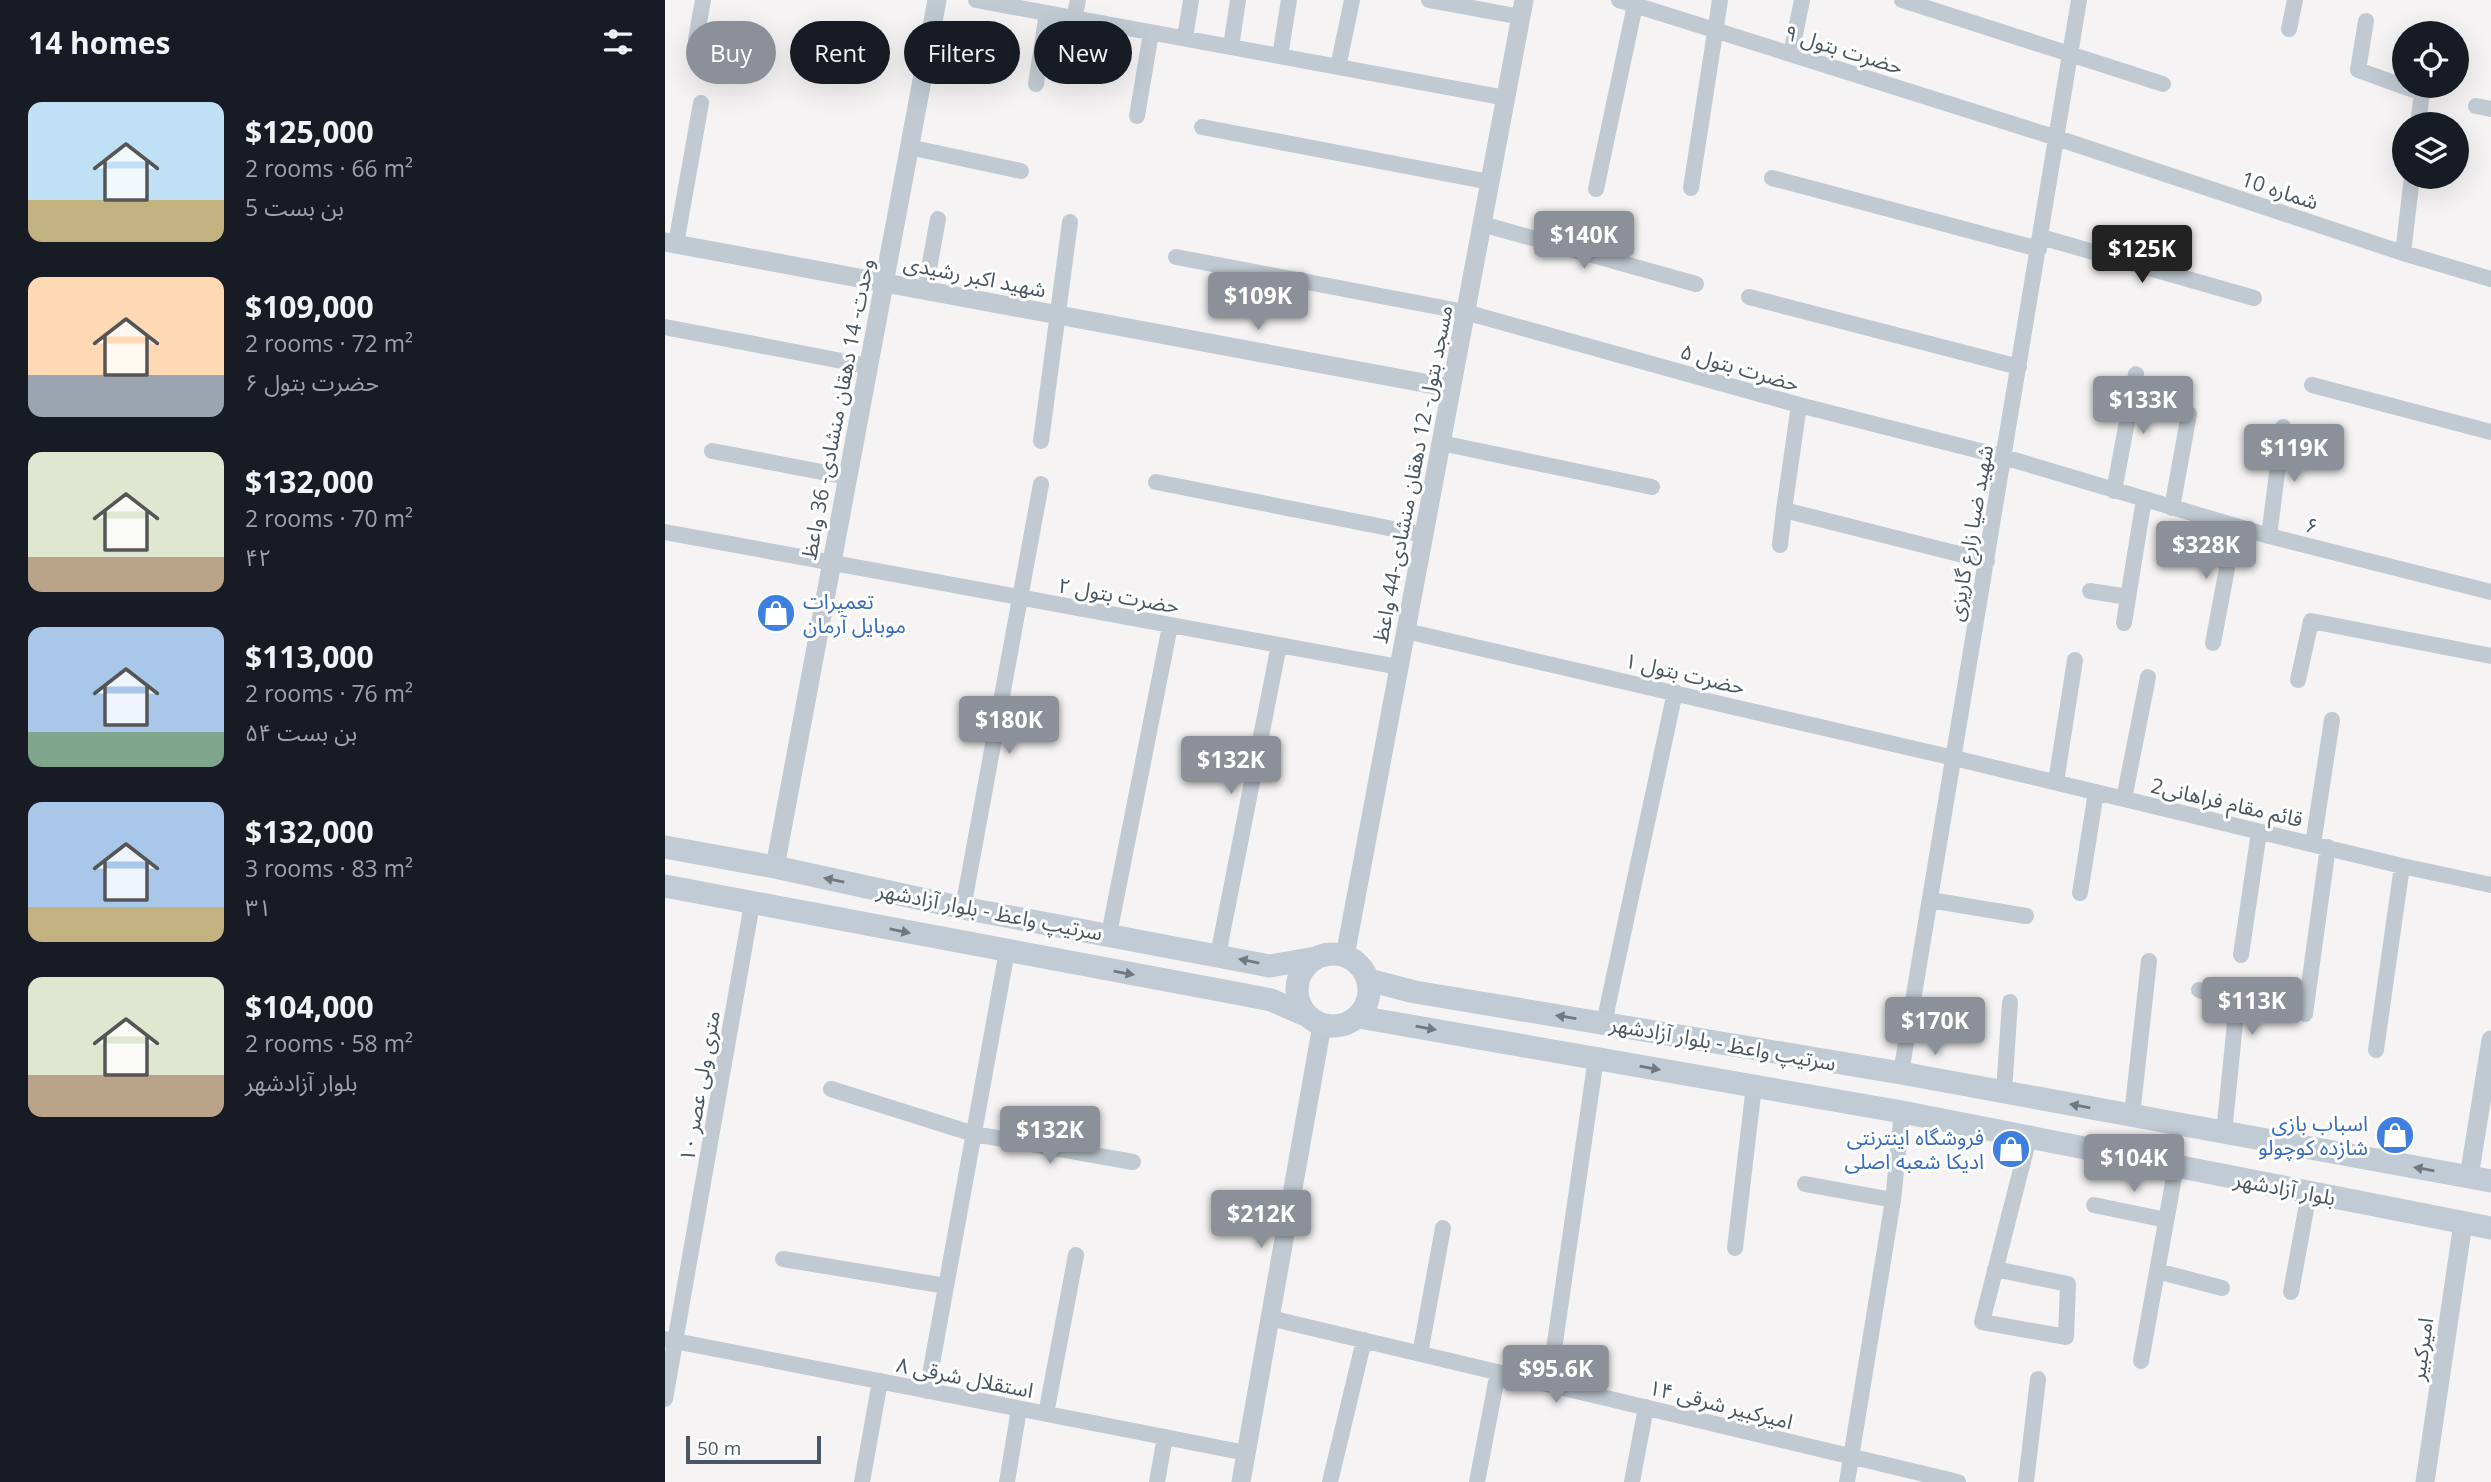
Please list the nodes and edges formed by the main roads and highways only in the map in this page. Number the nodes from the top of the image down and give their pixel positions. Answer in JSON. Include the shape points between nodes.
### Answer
{"nodes":[{"id":1,"x":665,"y":847,"type":"edge"},
{"id":2,"x":665,"y":886,"type":"edge"},
{"id":3,"x":1316,"y":958,"type":"junction"},
{"id":4,"x":1368,"y":980,"type":"junction"},
{"id":5,"x":1359,"y":1017,"type":"junction"},
{"id":6,"x":1315,"y":1021,"type":"junction"},
{"id":7,"x":1902,"y":1112,"type":"joint"},
{"id":8,"x":2480,"y":1179,"type":"edge"},
{"id":9,"x":2491,"y":1228,"type":"edge"}],
"edges":[{"from":3,"to":1,"type":"main road","name":"سرتیپ واعظ - بلوار آزادشهر","one_way":true,"via":[[1270,966]]},
{"from":2,"to":6,"type":"main road","name":"سرتیپ واعظ - بلوار آزادشهر","one_way":true,"via":[[1271,1000]]},
{"from":3,"to":4,"type":"main road","via":[[1345,956],[1355,961]]},
{"from":3,"to":6,"type":"main road","via":[[1300,974],[1297,985],[1301,1007]]},
{"from":4,"to":5,"type":"main road","via":[[1369,1000]]},
{"from":8,"to":4,"type":"main road","name":"سرتیپ واعظ - بلوار آزادشهر","one_way":true,"via":[[1901,1073],[1415,992]]},
{"from":5,"to":6,"type":"main road","via":[[1341,1026]]},
{"from":5,"to":7,"type":"main road","name":"سرتیپ واعظ - بلوار آزادشهر","one_way":true},
{"from":7,"to":9,"type":"main road","name":"بلوار آزادشهر"}]}
